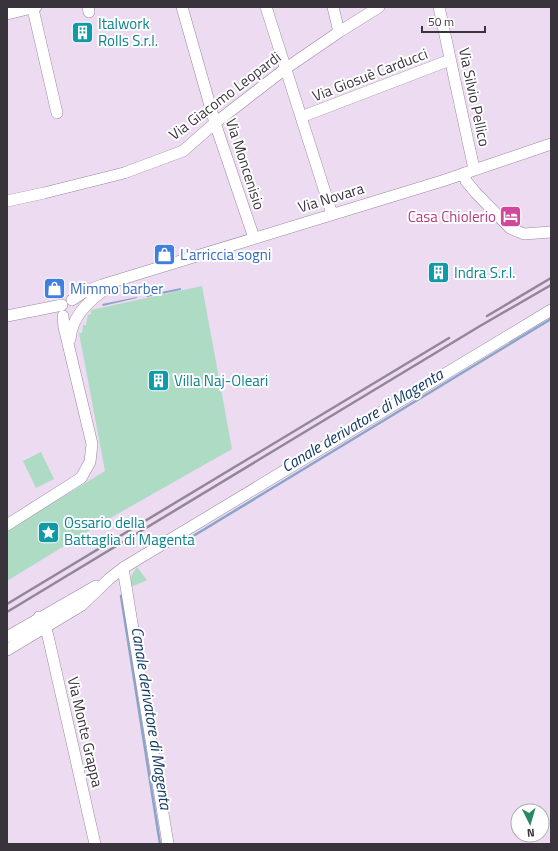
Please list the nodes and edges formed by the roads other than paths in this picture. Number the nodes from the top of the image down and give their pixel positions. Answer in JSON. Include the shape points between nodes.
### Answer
{"nodes":[{"id":1,"x":182,"y":7,"type":"edge"},
{"id":2,"x":266,"y":7,"type":"edge"},
{"id":3,"x":333,"y":7,"type":"edge"},
{"id":4,"x":379,"y":7,"type":"edge"},
{"id":5,"x":439,"y":7,"type":"edge"},
{"id":6,"x":34,"y":8,"type":"edge"},
{"id":7,"x":7,"y":14,"type":"edge"},
{"id":8,"x":339,"y":32,"type":"junction"},
{"id":9,"x":450,"y":60,"type":"junction"},
{"id":10,"x":285,"y":69,"type":"junction"},
{"id":11,"x":57,"y":113,"type":"dead end"},
{"id":12,"x":301,"y":117,"type":"junction"},
{"id":13,"x":216,"y":123,"type":"junction"},
{"id":14,"x":551,"y":144,"type":"edge"},
{"id":15,"x":469,"y":171,"type":"junction"},
{"id":16,"x":7,"y":201,"type":"edge"},
{"id":17,"x":332,"y":214,"type":"junction"},
{"id":18,"x":551,"y":232,"type":"edge"},
{"id":19,"x":254,"y":238,"type":"junction"},
{"id":20,"x":120,"y":280,"type":"junction"},
{"id":21,"x":72,"y":300,"type":"junction"},
{"id":22,"x":551,"y":310,"type":"edge"},
{"id":23,"x":62,"y":311,"type":"junction"},
{"id":24,"x":77,"y":315,"type":"junction"},
{"id":25,"x":7,"y":316,"type":"edge"},
{"id":26,"x":69,"y":346,"type":"junction"},
{"id":27,"x":7,"y":525,"type":"edge"},
{"id":28,"x":123,"y":568,"type":"junction"},
{"id":29,"x":109,"y":579,"type":"junction"},
{"id":30,"x":39,"y":617,"type":"junction"},
{"id":31,"x":45,"y":627,"type":"junction"},
{"id":32,"x":7,"y":637,"type":"edge"},
{"id":33,"x":7,"y":650,"type":"edge"},
{"id":34,"x":95,"y":844,"type":"edge"},
{"id":35,"x":168,"y":844,"type":"edge"}],
"edges":[{"from":1,"to":13,"type":"street","name":"Via Moncenisio"},
{"from":2,"to":10,"type":"street"},
{"from":3,"to":8,"type":"street"},
{"from":4,"to":8,"type":"street","name":"Via Giacomo Leopardi"},
{"from":5,"to":9,"type":"street","name":"Via Silvio Pellico"},
{"from":6,"to":7,"type":"street"},
{"from":6,"to":11,"type":"street"},
{"from":8,"to":10,"type":"street","name":"Via Giacomo Leopardi"},
{"from":9,"to":12,"type":"street","name":"Via Giosuè Carducci"},
{"from":9,"to":15,"type":"street","name":"Via Silvio Pellico"},
{"from":10,"to":12,"type":"street"},
{"from":10,"to":13,"type":"street","name":"Via Giacomo Leopardi"},
{"from":12,"to":17,"type":"street"},
{"from":13,"to":16,"type":"street","name":"Via Giacomo Leopardi","via":[[183,151],[126,172]]},
{"from":13,"to":19,"type":"street","name":"Via Moncenisio"},
{"from":14,"to":15,"type":"street","name":"Via Novara"},
{"from":15,"to":17,"type":"street","name":"Via Novara"},
{"from":15,"to":18,"type":"street","name":"Via Silvio Pellico","via":[[466,181],[510,228],[524,234]]},
{"from":17,"to":19,"type":"street","name":"Via Novara"},
{"from":19,"to":20,"type":"street","name":"Via Novara"},
{"from":20,"to":21,"type":"street","name":"Via Novara","via":[[84,292]]},
{"from":20,"to":24,"type":"street","name":"Via Novara","via":[[92,299]]},
{"from":21,"to":23,"type":"street","via":[[66,301]]},
{"from":21,"to":24,"type":"street","via":[[79,306]]},
{"from":22,"to":28,"type":"street"},
{"from":23,"to":24,"type":"street","via":[[69,319]]},
{"from":23,"to":25,"type":"street","via":[[49,307]]},
{"from":23,"to":26,"type":"street"},
{"from":24,"to":26,"type":"street","via":[[70,329]]},
{"from":26,"to":27,"type":"street","via":[[92,444],[90,462],[81,478]]},
{"from":28,"to":29,"type":"street"},
{"from":28,"to":35,"type":"street"},
{"from":29,"to":30,"type":"street"},
{"from":29,"to":31,"type":"street","via":[[82,605]]},
{"from":30,"to":31,"type":"street","name":"Via Monte Grappa"},
{"from":30,"to":32,"type":"street"},
{"from":31,"to":33,"type":"street"},
{"from":31,"to":34,"type":"street","name":"Via Monte Grappa"}]}
